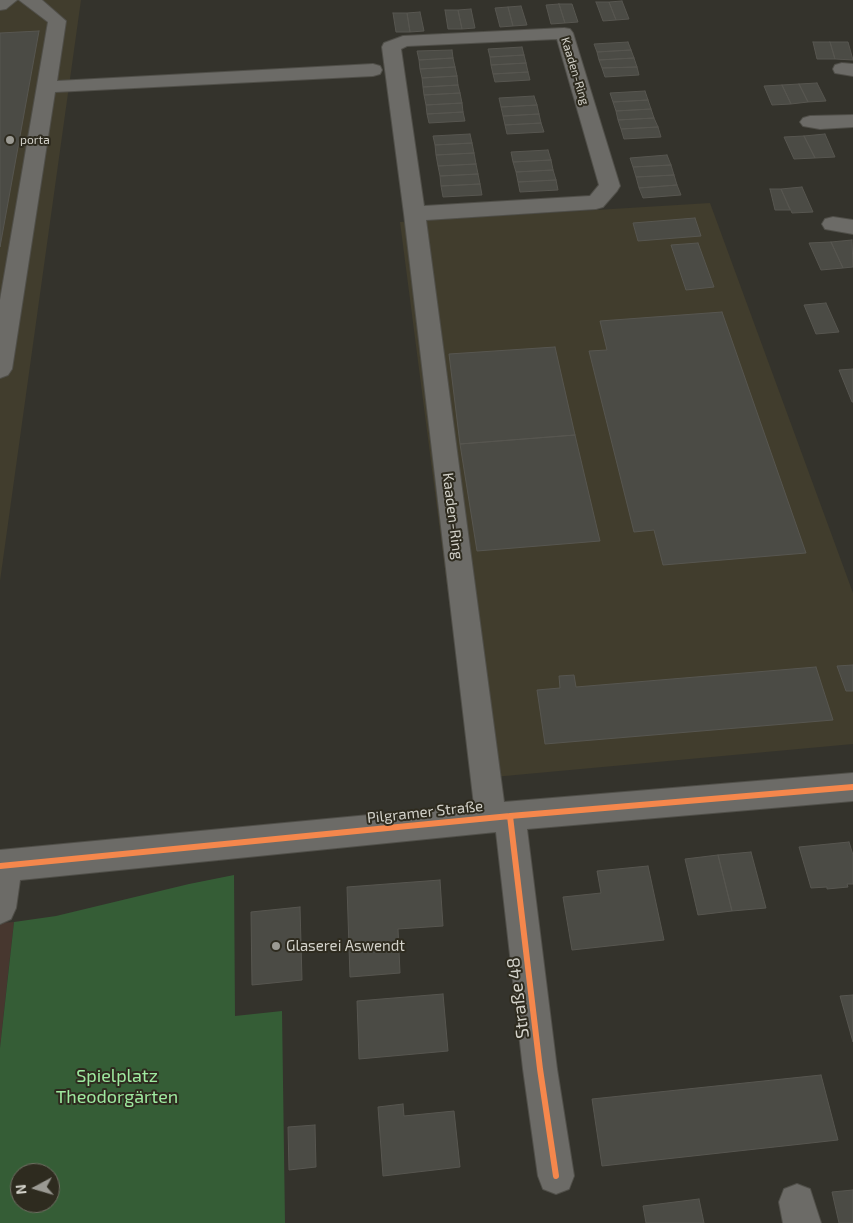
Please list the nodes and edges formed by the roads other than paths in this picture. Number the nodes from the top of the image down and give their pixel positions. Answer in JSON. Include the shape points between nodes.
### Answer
{"nodes":[{"id":1,"x":8,"y":0,"type":"edge"},
{"id":2,"x":28,"y":0,"type":"edge"},
{"id":3,"x":0,"y":5,"type":"edge"},
{"id":4,"x":373,"y":70,"type":"dead end"},
{"id":5,"x":47,"y":88,"type":"junction"},
{"id":6,"x":853,"y":121,"type":"edge"},
{"id":7,"x":810,"y":122,"type":"dead end"},
{"id":8,"x":415,"y":214,"type":"junction"},
{"id":9,"x":0,"y":370,"type":"edge"},
{"id":10,"x":853,"y":787,"type":"edge"},
{"id":11,"x":500,"y":817,"type":"junction"},
{"id":12,"x":3,"y":866,"type":"edge"},
{"id":13,"x":0,"y":908,"type":"edge"},
{"id":14,"x":556,"y":1176,"type":"dead end"}],
"edges":[{"from":1,"to":3,"type":"street"},
{"from":2,"to":5,"type":"street","via":[[58,21]]},
{"from":4,"to":5,"type":"street"},
{"from":5,"to":9,"type":"street"},
{"from":6,"to":7,"type":"street"},
{"from":8,"to":8,"type":"street","name":"Kaaden-Ring","via":[[391,47],[403,41],[564,33],[610,186],[596,202]]},
{"from":8,"to":11,"type":"street","name":"Kaaden-Ring"},
{"from":10,"to":11,"type":"street","name":"Pilgramer Straße"},
{"from":11,"to":12,"type":"street","name":"Pilgramer Straße"},
{"from":11,"to":14,"type":"street","name":"Straße 48"},
{"from":12,"to":13,"type":"street"}]}
